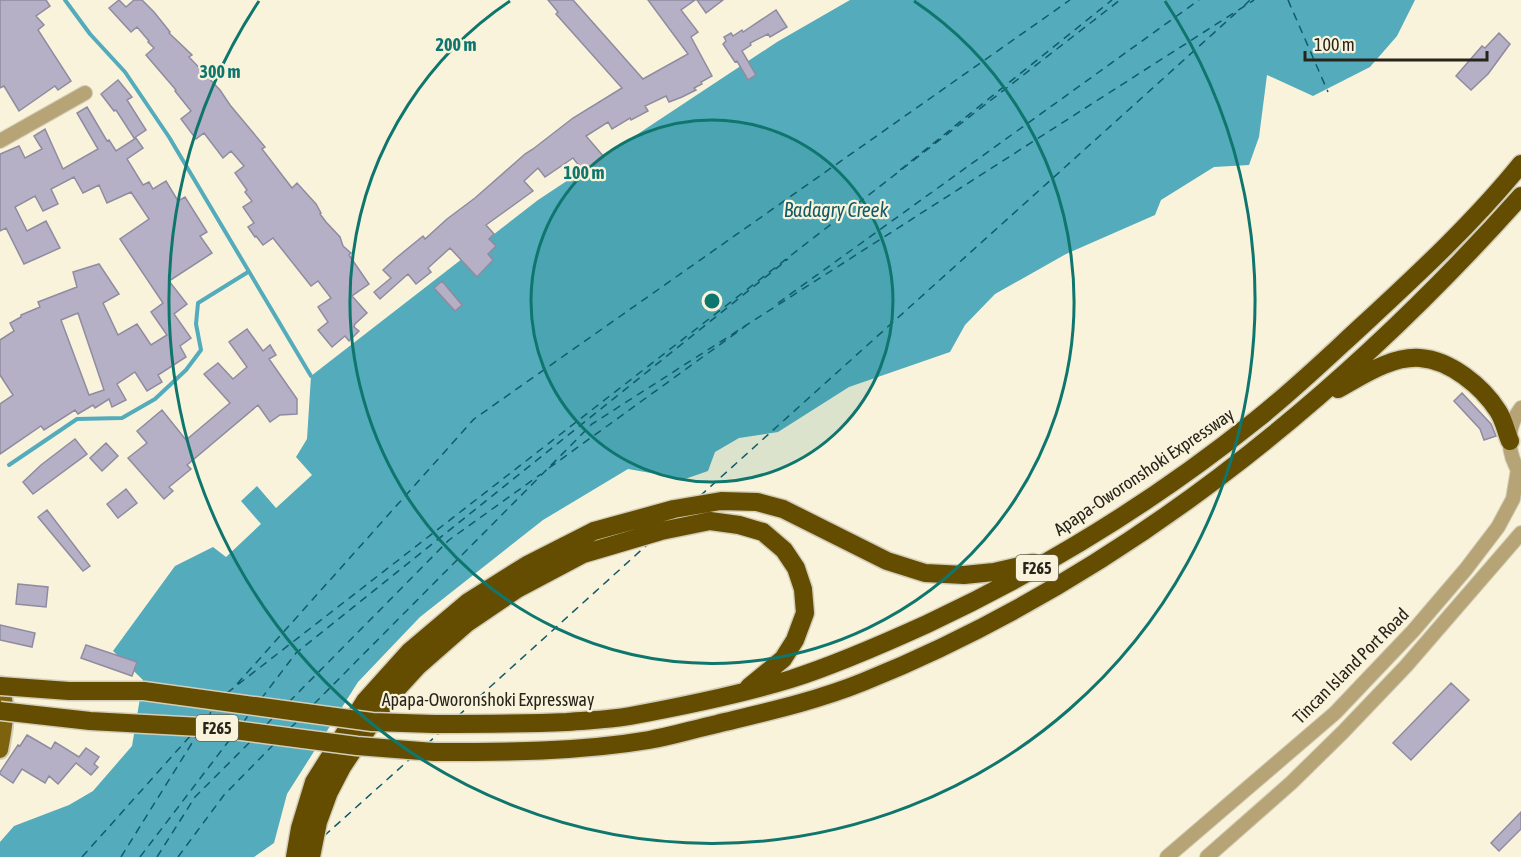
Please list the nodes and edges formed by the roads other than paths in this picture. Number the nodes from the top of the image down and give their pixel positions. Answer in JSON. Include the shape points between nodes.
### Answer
{"nodes":[{"id":1,"x":85,"y":93,"type":"dead end"},
{"id":2,"x":0,"y":141,"type":"edge"},
{"id":3,"x":1521,"y":164,"type":"edge"},
{"id":4,"x":1521,"y":196,"type":"edge"},
{"id":5,"x":1308,"y":406,"type":"junction"},
{"id":6,"x":1521,"y":408,"type":"edge"},
{"id":7,"x":1510,"y":441,"type":"junction"},
{"id":8,"x":1519,"y":472,"type":"edge"},
{"id":9,"x":1521,"y":533,"type":"edge"},
{"id":10,"x":1055,"y":558,"type":"junction"},
{"id":11,"x":0,"y":686,"type":"edge"},
{"id":12,"x":745,"y":691,"type":"junction"},
{"id":13,"x":0,"y":711,"type":"edge"},
{"id":14,"x":0,"y":750,"type":"edge"},
{"id":15,"x":295,"y":857,"type":"edge"},
{"id":16,"x":311,"y":857,"type":"edge"},
{"id":17,"x":1167,"y":857,"type":"edge"},
{"id":18,"x":1207,"y":857,"type":"edge"}],
"edges":[{"from":1,"to":2,"type":"street"},
{"from":3,"to":10,"type":"highway","name":"Apapa-Oworonshoki Expressway","number":"F265","via":[[1405,286],[1265,413],[1123,516]]},
{"from":4,"to":5,"type":"highway","number":"F265","via":[[1465,259]]},
{"from":5,"to":7,"type":"highway","via":[[1370,372],[1419,358],[1444,364],[1463,375],[1499,412]]},
{"from":5,"to":13,"type":"highway","number":"F265","bridge":true,"via":[[1128,542],[989,623],[861,682],[801,703],[650,740],[578,749],[434,752],[219,728],[90,721]]},
{"from":6,"to":7,"type":"street","via":[[1513,421]]},
{"from":7,"to":8,"type":"street"},
{"from":8,"to":17,"type":"street","name":"Tincan Island Port Road","via":[[1513,499],[1498,528],[1413,630],[1335,712]]},
{"from":9,"to":18,"type":"street","name":"Tincan Island Port Road","via":[[1343,732]]},
{"from":10,"to":12,"type":"highway","name":"Apapa-Oworonshoki Expressway","number":"F265","via":[[882,645]]},
{"from":10,"to":15,"type":"highway","via":[[994,572],[925,573],[887,561],[783,509],[757,502],[721,501],[674,508],[594,531],[527,565],[468,602],[410,651],[365,701],[314,782]]},
{"from":11,"to":12,"type":"highway","name":"Apapa-Oworonshoki Expressway","number":"F265","bridge":true,"via":[[144,691],[372,722],[434,724],[601,720]]},
{"from":11,"to":14,"type":"main road","name":"Apapa-Oworonshoki Expressway","via":[[5,711]]},
{"from":12,"to":16,"type":"highway","via":[[783,659],[805,613],[796,568],[764,532],[710,521],[583,554],[517,589],[467,623],[418,666],[386,701],[329,792]]}]}
